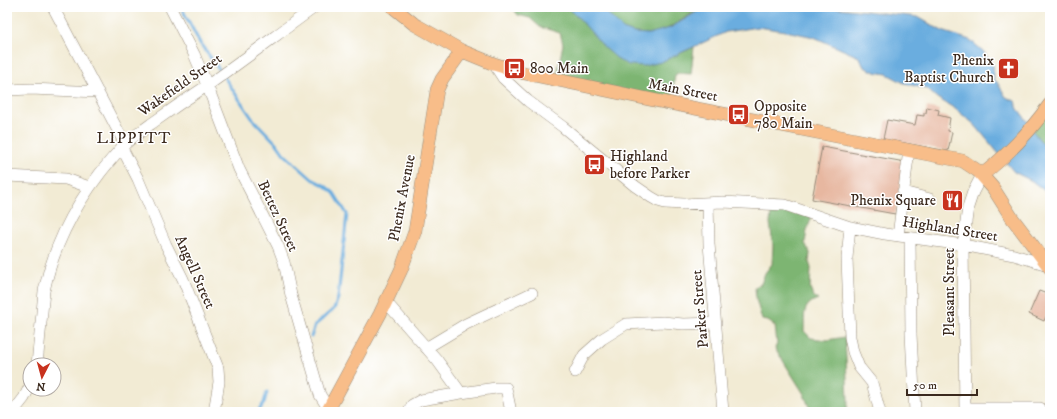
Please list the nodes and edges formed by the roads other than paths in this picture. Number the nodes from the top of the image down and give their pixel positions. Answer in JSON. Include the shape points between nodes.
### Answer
{"nodes":[{"id":1,"x":54,"y":7,"type":"edge"},
{"id":2,"x":170,"y":7,"type":"edge"},
{"id":3,"x":315,"y":7,"type":"edge"},
{"id":4,"x":393,"y":7,"type":"edge"},
{"id":5,"x":462,"y":51,"type":"junction"},
{"id":6,"x":494,"y":64,"type":"junction"},
{"id":7,"x":207,"y":85,"type":"junction"},
{"id":8,"x":7,"y":90,"type":"edge"},
{"id":9,"x":98,"y":92,"type":"junction"},
{"id":10,"x":1050,"y":104,"type":"edge"},
{"id":11,"x":123,"y":146,"type":"junction"},
{"id":12,"x":909,"y":150,"type":"junction"},
{"id":13,"x":982,"y":175,"type":"junction"},
{"id":14,"x":7,"y":176,"type":"edge"},
{"id":15,"x":89,"y":187,"type":"junction"},
{"id":16,"x":903,"y":192,"type":"junction"},
{"id":17,"x":930,"y":199,"type":"dead end"},
{"id":18,"x":708,"y":203,"type":"junction"},
{"id":19,"x":850,"y":227,"type":"junction"},
{"id":20,"x":898,"y":236,"type":"junction"},
{"id":21,"x":910,"y":238,"type":"junction"},
{"id":22,"x":963,"y":245,"type":"junction"},
{"id":23,"x":1049,"y":266,"type":"edge"},
{"id":24,"x":532,"y":293,"type":"dead end"},
{"id":25,"x":386,"y":302,"type":"junction"},
{"id":26,"x":716,"y":323,"type":"junction"},
{"id":27,"x":426,"y":348,"type":"junction"},
{"id":28,"x":38,"y":357,"type":"edge"},
{"id":29,"x":575,"y":372,"type":"dead end"},
{"id":30,"x":461,"y":393,"type":"junction"},
{"id":31,"x":24,"y":397,"type":"edge"},
{"id":32,"x":1040,"y":408,"type":"dead end"},
{"id":33,"x":327,"y":410,"type":"edge"},
{"id":34,"x":965,"y":410,"type":"edge"},
{"id":35,"x":16,"y":411,"type":"edge"},
{"id":36,"x":214,"y":412,"type":"edge"},
{"id":37,"x":409,"y":412,"type":"edge"},
{"id":38,"x":511,"y":412,"type":"edge"},
{"id":39,"x":723,"y":412,"type":"edge"},
{"id":40,"x":880,"y":412,"type":"edge"},
{"id":41,"x":915,"y":412,"type":"edge"}],
"edges":[{"from":1,"to":9,"type":"street","name":"Angell Street"},
{"from":2,"to":7,"type":"street","name":"Bettez Street"},
{"from":3,"to":7,"type":"street","name":"Wakefield Street"},
{"from":4,"to":5,"type":"main road","name":"Main Street","via":[[414,24]]},
{"from":5,"to":6,"type":"main road","name":"Main Street"},
{"from":5,"to":25,"type":"main road","name":"Phenix Avenue","via":[[437,90],[415,231]]},
{"from":6,"to":12,"type":"main road","name":"Main Street","via":[[550,79]]},
{"from":6,"to":18,"type":"street","name":"Highland Street","via":[[503,78],[528,101],[650,197],[665,203]]},
{"from":7,"to":11,"type":"street","name":"Wakefield Street"},
{"from":7,"to":33,"type":"street","name":"Bettez Street","via":[[239,168],[284,262],[290,295],[320,395]]},
{"from":8,"to":9,"type":"street"},
{"from":9,"to":11,"type":"street","name":"Angell Street"},
{"from":10,"to":13,"type":"main road","via":[[1033,126]]},
{"from":11,"to":15,"type":"street","name":"Wakefield Street"},
{"from":11,"to":36,"type":"street","name":"Angell Street","via":[[183,279],[218,368],[219,386]]},
{"from":12,"to":13,"type":"main road","name":"Main Street","via":[[963,161]]},
{"from":12,"to":16,"type":"street"},
{"from":13,"to":22,"type":"street","name":"Pleasant Street","via":[[968,207]]},
{"from":13,"to":23,"type":"main road","name":"Main Street"},
{"from":14,"to":15,"type":"street","via":[[66,179]]},
{"from":15,"to":28,"type":"street","name":"Wakefield Street","via":[[58,245],[46,279]]},
{"from":16,"to":17,"type":"street"},
{"from":16,"to":20,"type":"street"},
{"from":18,"to":19,"type":"street","name":"Highland Street","via":[[784,205]]},
{"from":18,"to":26,"type":"street","name":"Parker Street"},
{"from":19,"to":20,"type":"street","name":"Highland Street"},
{"from":19,"to":40,"type":"street","via":[[847,258],[850,337],[859,367],[872,383]]},
{"from":20,"to":21,"type":"street","name":"Highland Street"},
{"from":21,"to":22,"type":"street","name":"Highland Street"},
{"from":21,"to":41,"type":"street"},
{"from":22,"to":23,"type":"street","name":"Highland Street","via":[[1014,255]]},
{"from":22,"to":34,"type":"street","name":"Pleasant Street"},
{"from":24,"to":27,"type":"street","via":[[466,324]]},
{"from":25,"to":27,"type":"street"},
{"from":25,"to":33,"type":"main road","name":"Phenix Avenue"},
{"from":26,"to":29,"type":"street","via":[[626,324],[602,339],[584,355]]},
{"from":26,"to":39,"type":"street","name":"Parker Street"},
{"from":27,"to":30,"type":"street"},
{"from":30,"to":37,"type":"street","via":[[421,400],[412,405]]},
{"from":30,"to":38,"type":"street","via":[[506,388]]},
{"from":31,"to":35,"type":"street"},
{"from":32,"to":34,"type":"street"}]}
